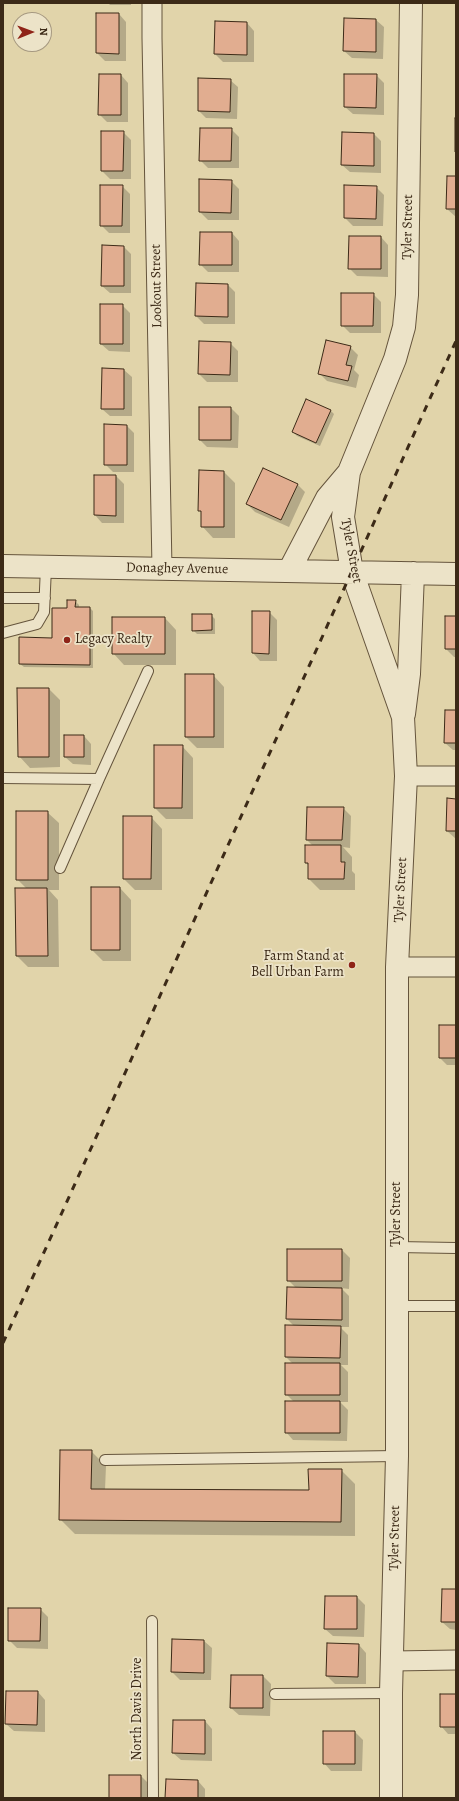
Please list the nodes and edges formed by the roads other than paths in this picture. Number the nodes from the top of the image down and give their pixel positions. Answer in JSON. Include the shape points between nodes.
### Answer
{"nodes":[{"id":1,"x":152,"y":3,"type":"edge"},
{"id":2,"x":411,"y":3,"type":"edge"},
{"id":3,"x":349,"y":472,"type":"junction"},
{"id":4,"x":3,"y":566,"type":"edge"},
{"id":5,"x":46,"y":567,"type":"junction"},
{"id":6,"x":162,"y":568,"type":"junction"},
{"id":7,"x":290,"y":571,"type":"junction"},
{"id":8,"x":352,"y":572,"type":"junction"},
{"id":9,"x":413,"y":573,"type":"junction"},
{"id":10,"x":456,"y":574,"type":"edge"},
{"id":11,"x":3,"y":598,"type":"edge"},
{"id":12,"x":45,"y":598,"type":"junction"},
{"id":13,"x":3,"y":634,"type":"edge"},
{"id":14,"x":148,"y":672,"type":"dead end"},
{"id":15,"x":403,"y":717,"type":"junction"},
{"id":16,"x":406,"y":776,"type":"junction"},
{"id":17,"x":456,"y":776,"type":"edge"},
{"id":18,"x":3,"y":778,"type":"edge"},
{"id":19,"x":99,"y":779,"type":"junction"},
{"id":20,"x":60,"y":868,"type":"dead end"},
{"id":21,"x":397,"y":967,"type":"junction"},
{"id":22,"x":456,"y":967,"type":"edge"},
{"id":23,"x":396,"y":1247,"type":"junction"},
{"id":24,"x":456,"y":1248,"type":"edge"},
{"id":25,"x":397,"y":1306,"type":"junction"},
{"id":26,"x":456,"y":1306,"type":"edge"},
{"id":27,"x":396,"y":1456,"type":"junction"},
{"id":28,"x":105,"y":1460,"type":"dead end"},
{"id":29,"x":152,"y":1621,"type":"dead end"},
{"id":30,"x":456,"y":1660,"type":"edge"},
{"id":31,"x":393,"y":1661,"type":"junction"},
{"id":32,"x":275,"y":1694,"type":"dead end"},
{"id":33,"x":391,"y":1694,"type":"junction"},
{"id":34,"x":153,"y":1798,"type":"edge"},
{"id":35,"x":391,"y":1798,"type":"edge"}],
"edges":[{"from":1,"to":6,"type":"street","name":"Lookout Street"},
{"from":2,"to":3,"type":"street","name":"Tyler Street","via":[[407,295],[404,327],[395,359]]},
{"from":3,"to":7,"type":"street","via":[[327,498]]},
{"from":3,"to":8,"type":"street","name":"Tyler Street","via":[[343,517]]},
{"from":4,"to":5,"type":"street","name":"Donaghey Avenue"},
{"from":5,"to":6,"type":"street","name":"Donaghey Avenue"},
{"from":5,"to":12,"type":"lane"},
{"from":6,"to":7,"type":"street","name":"Donaghey Avenue"},
{"from":7,"to":8,"type":"street","name":"Donaghey Avenue"},
{"from":8,"to":9,"type":"street","name":"Donaghey Avenue"},
{"from":8,"to":15,"type":"street","name":"Tyler Street"},
{"from":9,"to":10,"type":"street","name":"Donaghey Avenue"},
{"from":9,"to":15,"type":"street","via":[[409,674]]},
{"from":11,"to":12,"type":"lane"},
{"from":12,"to":13,"type":"lane","via":[[44,612],[37,624]]},
{"from":14,"to":19,"type":"lane"},
{"from":15,"to":16,"type":"street","name":"Tyler Street"},
{"from":16,"to":17,"type":"street"},
{"from":16,"to":21,"type":"street","name":"Tyler Street"},
{"from":18,"to":19,"type":"lane"},
{"from":19,"to":20,"type":"lane"},
{"from":21,"to":22,"type":"street"},
{"from":21,"to":23,"type":"street","name":"Tyler Street"},
{"from":23,"to":24,"type":"lane"},
{"from":23,"to":25,"type":"street","name":"Tyler Street"},
{"from":25,"to":26,"type":"lane"},
{"from":25,"to":27,"type":"street","name":"Tyler Street"},
{"from":27,"to":28,"type":"lane"},
{"from":27,"to":31,"type":"street","name":"Tyler Street"},
{"from":29,"to":34,"type":"lane","name":"North Davis Drive"},
{"from":30,"to":31,"type":"street"},
{"from":31,"to":33,"type":"street","name":"Tyler Street"},
{"from":32,"to":33,"type":"lane"},
{"from":33,"to":35,"type":"street","name":"Tyler Street"}]}
